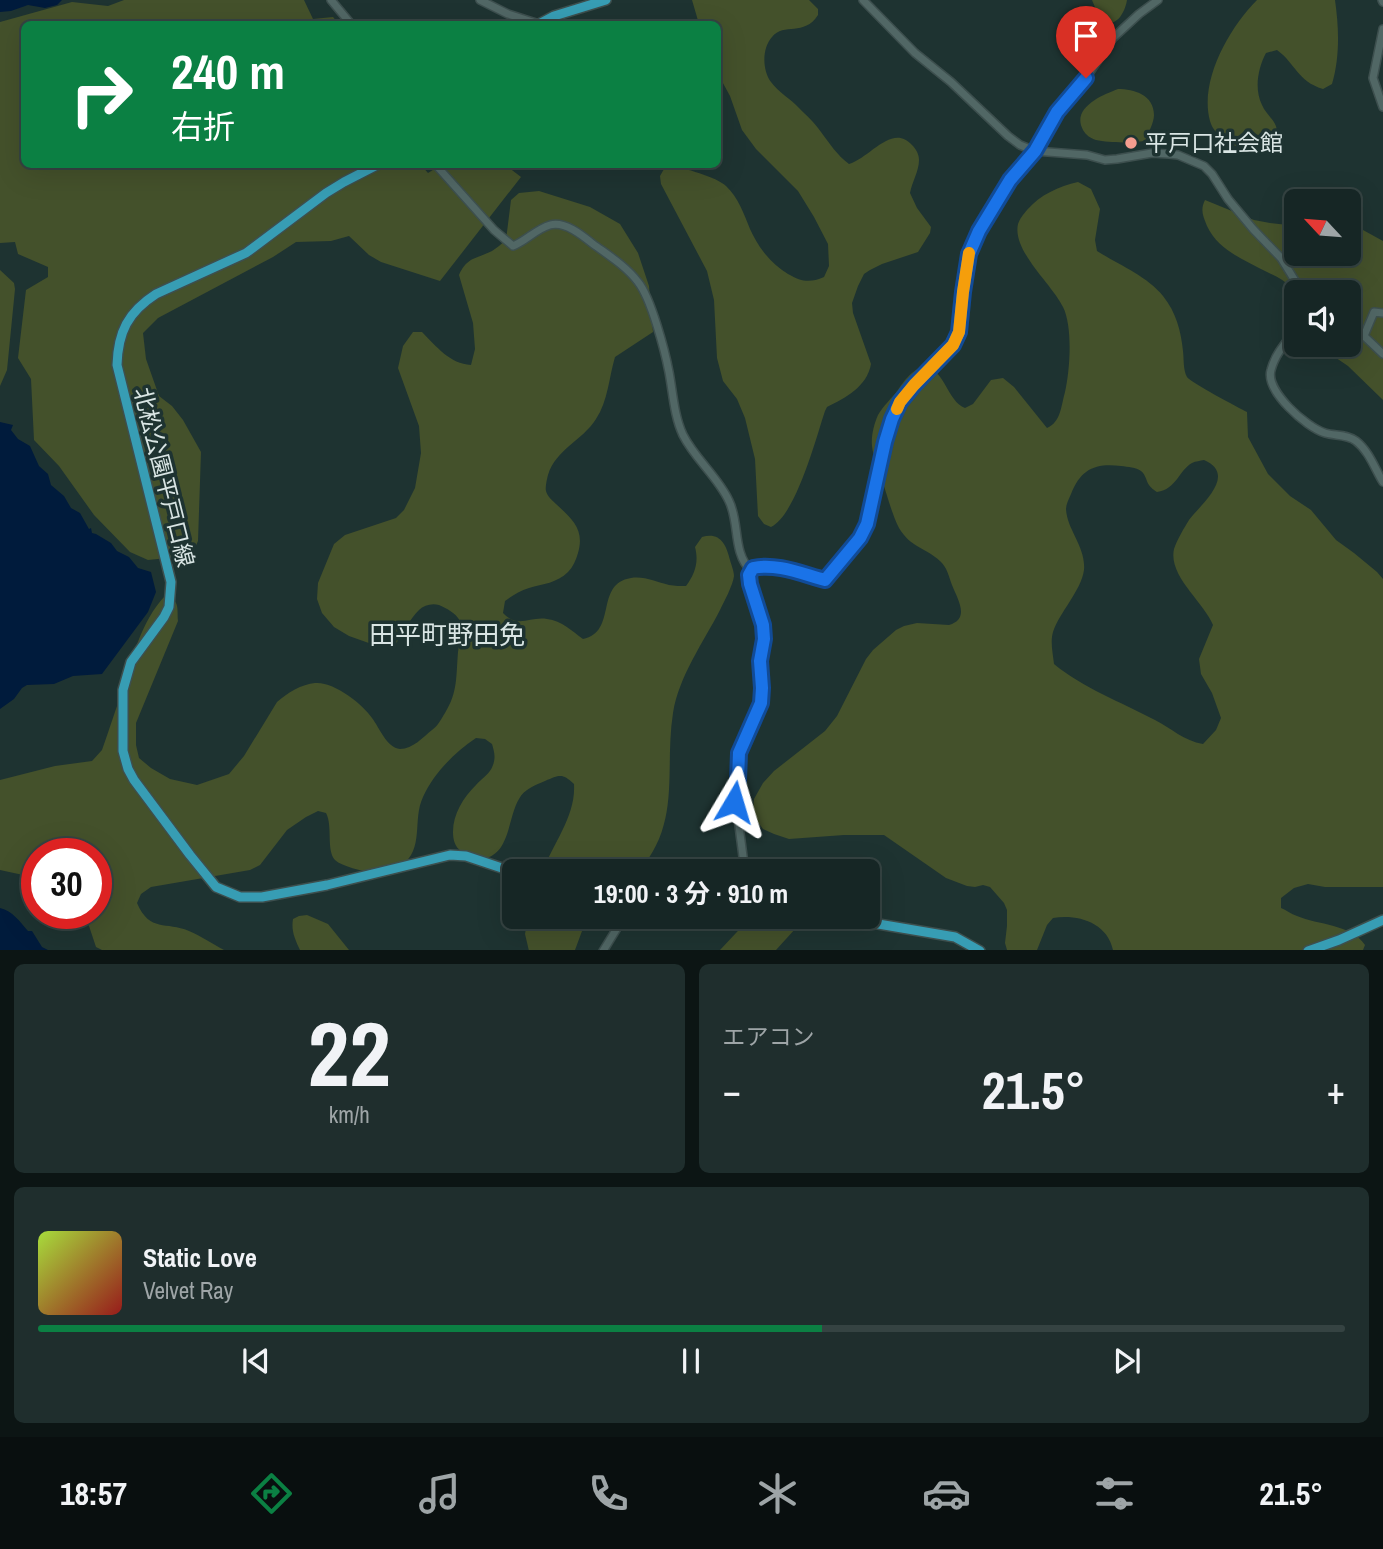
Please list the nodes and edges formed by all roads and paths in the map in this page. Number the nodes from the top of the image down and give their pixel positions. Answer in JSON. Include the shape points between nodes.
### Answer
{"nodes":[{"id":1,"x":331,"y":0,"type":"edge"},
{"id":2,"x":480,"y":0,"type":"edge"},
{"id":3,"x":606,"y":0,"type":"edge"},
{"id":4,"x":863,"y":0,"type":"edge"},
{"id":5,"x":1158,"y":0,"type":"edge"},
{"id":6,"x":348,"y":21,"type":"edge"},
{"id":7,"x":531,"y":21,"type":"edge"},
{"id":8,"x":545,"y":21,"type":"edge"},
{"id":9,"x":1383,"y":29,"type":"edge"},
{"id":10,"x":1383,"y":107,"type":"edge"},
{"id":11,"x":1035,"y":151,"type":"junction"},
{"id":12,"x":371,"y":168,"type":"edge"},
{"id":13,"x":439,"y":168,"type":"edge"},
{"id":14,"x":1295,"y":280,"type":"edge"},
{"id":15,"x":1383,"y":313,"type":"edge"},
{"id":16,"x":1361,"y":335,"type":"edge"},
{"id":17,"x":1364,"y":337,"type":"junction"},
{"id":18,"x":1284,"y":345,"type":"edge"},
{"id":19,"x":1383,"y":354,"type":"edge"},
{"id":20,"x":1383,"y":482,"type":"edge"},
{"id":21,"x":751,"y":571,"type":"junction"},
{"id":22,"x":743,"y":859,"type":"edge"},
{"id":23,"x":502,"y":869,"type":"edge"},
{"id":24,"x":1383,"y":920,"type":"edge"},
{"id":25,"x":880,"y":924,"type":"edge"},
{"id":26,"x":617,"y":929,"type":"edge"},
{"id":27,"x":603,"y":950,"type":"edge"},
{"id":28,"x":981,"y":950,"type":"edge"},
{"id":29,"x":1312,"y":950,"type":"edge"}],
"edges":[{"from":1,"to":6,"type":"street"},
{"from":2,"to":7,"type":"street"},
{"from":3,"to":8,"type":"main road"},
{"from":4,"to":11,"type":"street","via":[[1008,136]]},
{"from":5,"to":11,"type":"street","via":[[1113,38],[1057,112]]},
{"from":9,"to":10,"type":"street","via":[[1373,78]]},
{"from":11,"to":14,"type":"street","via":[[1105,160],[1169,154],[1204,166]]},
{"from":11,"to":21,"type":"street","via":[[1010,180],[969,254],[959,332],[953,345],[914,385],[892,419],[860,538],[825,580],[763,566]]},
{"from":12,"to":23,"type":"main road","name":"北松公園平戸口線","via":[[326,193],[246,253],[143,302],[122,332],[117,365],[171,582],[169,607],[131,662],[126,677],[123,751],[134,780],[165,823],[216,887],[229,894],[262,897],[450,855]]},
{"from":13,"to":21,"type":"street","via":[[513,246],[560,224],[579,233],[638,282],[662,342],[683,436],[730,501],[741,555]]},
{"from":15,"to":17,"type":"street","via":[[1374,312]]},
{"from":16,"to":17,"type":"street"},
{"from":17,"to":19,"type":"street"},
{"from":18,"to":20,"type":"street","via":[[1271,369],[1273,387],[1305,423],[1359,444]]},
{"from":21,"to":22,"type":"street","via":[[764,639],[761,703],[739,753],[734,802]]},
{"from":24,"to":29,"type":"main road"},
{"from":25,"to":28,"type":"main road","via":[[955,937]]},
{"from":26,"to":27,"type":"street"}]}
